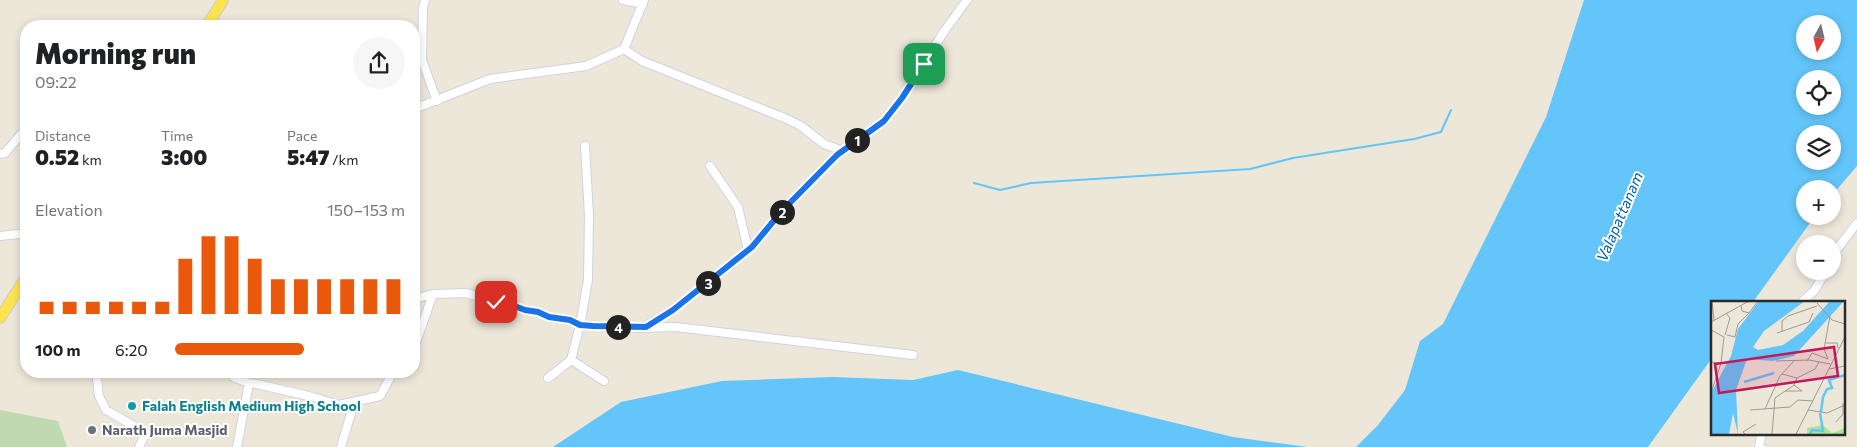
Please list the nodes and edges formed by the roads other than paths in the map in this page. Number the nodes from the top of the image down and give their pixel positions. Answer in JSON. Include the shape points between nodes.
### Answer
{"nodes":[{"id":1,"x":223,"y":0,"type":"edge"},
{"id":2,"x":426,"y":0,"type":"edge"},
{"id":3,"x":623,"y":0,"type":"edge"},
{"id":4,"x":967,"y":0,"type":"edge"},
{"id":5,"x":644,"y":2,"type":"edge"},
{"id":6,"x":211,"y":20,"type":"edge"},
{"id":7,"x":624,"y":49,"type":"junction"},
{"id":8,"x":436,"y":101,"type":"junction"},
{"id":9,"x":420,"y":107,"type":"edge"},
{"id":10,"x":20,"y":136,"type":"edge"},
{"id":11,"x":585,"y":146,"type":"dead end"},
{"id":12,"x":843,"y":151,"type":"junction"},
{"id":13,"x":0,"y":154,"type":"edge"},
{"id":14,"x":710,"y":166,"type":"dead end"},
{"id":15,"x":1857,"y":223,"type":"edge"},
{"id":16,"x":20,"y":234,"type":"edge"},
{"id":17,"x":0,"y":236,"type":"edge"},
{"id":18,"x":1841,"y":242,"type":"edge"},
{"id":19,"x":748,"y":250,"type":"junction"},
{"id":20,"x":1821,"y":280,"type":"edge"},
{"id":21,"x":20,"y":287,"type":"edge"},
{"id":22,"x":433,"y":294,"type":"junction"},
{"id":23,"x":420,"y":297,"type":"edge"},
{"id":24,"x":1803,"y":301,"type":"edge"},
{"id":25,"x":0,"y":318,"type":"edge"},
{"id":26,"x":580,"y":325,"type":"junction"},
{"id":27,"x":640,"y":328,"type":"junction"},
{"id":28,"x":420,"y":331,"type":"edge"},
{"id":29,"x":914,"y":355,"type":"dead end"},
{"id":30,"x":570,"y":360,"type":"junction"},
{"id":31,"x":97,"y":378,"type":"edge"},
{"id":32,"x":236,"y":378,"type":"edge"},
{"id":33,"x":390,"y":378,"type":"edge"},
{"id":34,"x":548,"y":378,"type":"dead end"},
{"id":35,"x":604,"y":381,"type":"dead end"},
{"id":36,"x":249,"y":384,"type":"junction"},
{"id":37,"x":354,"y":403,"type":"junction"},
{"id":38,"x":1762,"y":434,"type":"edge"},
{"id":39,"x":138,"y":447,"type":"edge"},
{"id":40,"x":237,"y":447,"type":"edge"},
{"id":41,"x":341,"y":447,"type":"edge"},
{"id":42,"x":1760,"y":447,"type":"edge"}],
"edges":[{"from":1,"to":6,"type":"main road"},
{"from":2,"to":8,"type":"street","via":[[422,60]]},
{"from":3,"to":5,"type":"street"},
{"from":4,"to":12,"type":"street","via":[[884,121]]},
{"from":5,"to":7,"type":"street"},
{"from":7,"to":8,"type":"street","via":[[586,66],[490,79]]},
{"from":7,"to":12,"type":"street","via":[[642,61],[787,119],[824,144]]},
{"from":8,"to":9,"type":"street"},
{"from":10,"to":13,"type":"street","via":[[5,153]]},
{"from":11,"to":26,"type":"street","via":[[588,280]]},
{"from":12,"to":19,"type":"street"},
{"from":14,"to":19,"type":"street","via":[[738,207]]},
{"from":15,"to":18,"type":"street"},
{"from":16,"to":17,"type":"street"},
{"from":19,"to":27,"type":"street","via":[[673,310]]},
{"from":20,"to":24,"type":"street"},
{"from":21,"to":25,"type":"main road"},
{"from":22,"to":23,"type":"street"},
{"from":22,"to":26,"type":"street","via":[[464,293]]},
{"from":22,"to":28,"type":"street"},
{"from":26,"to":27,"type":"street"},
{"from":26,"to":30,"type":"street"},
{"from":27,"to":29,"type":"street","via":[[676,327]]},
{"from":30,"to":34,"type":"street"},
{"from":30,"to":35,"type":"street"},
{"from":31,"to":39,"type":"street","via":[[99,396],[106,410],[146,433]]},
{"from":32,"to":36,"type":"street"},
{"from":33,"to":37,"type":"street","via":[[380,396]]},
{"from":36,"to":37,"type":"street","via":[[339,405]]},
{"from":36,"to":40,"type":"street"},
{"from":37,"to":41,"type":"street"},
{"from":38,"to":42,"type":"street"}]}
